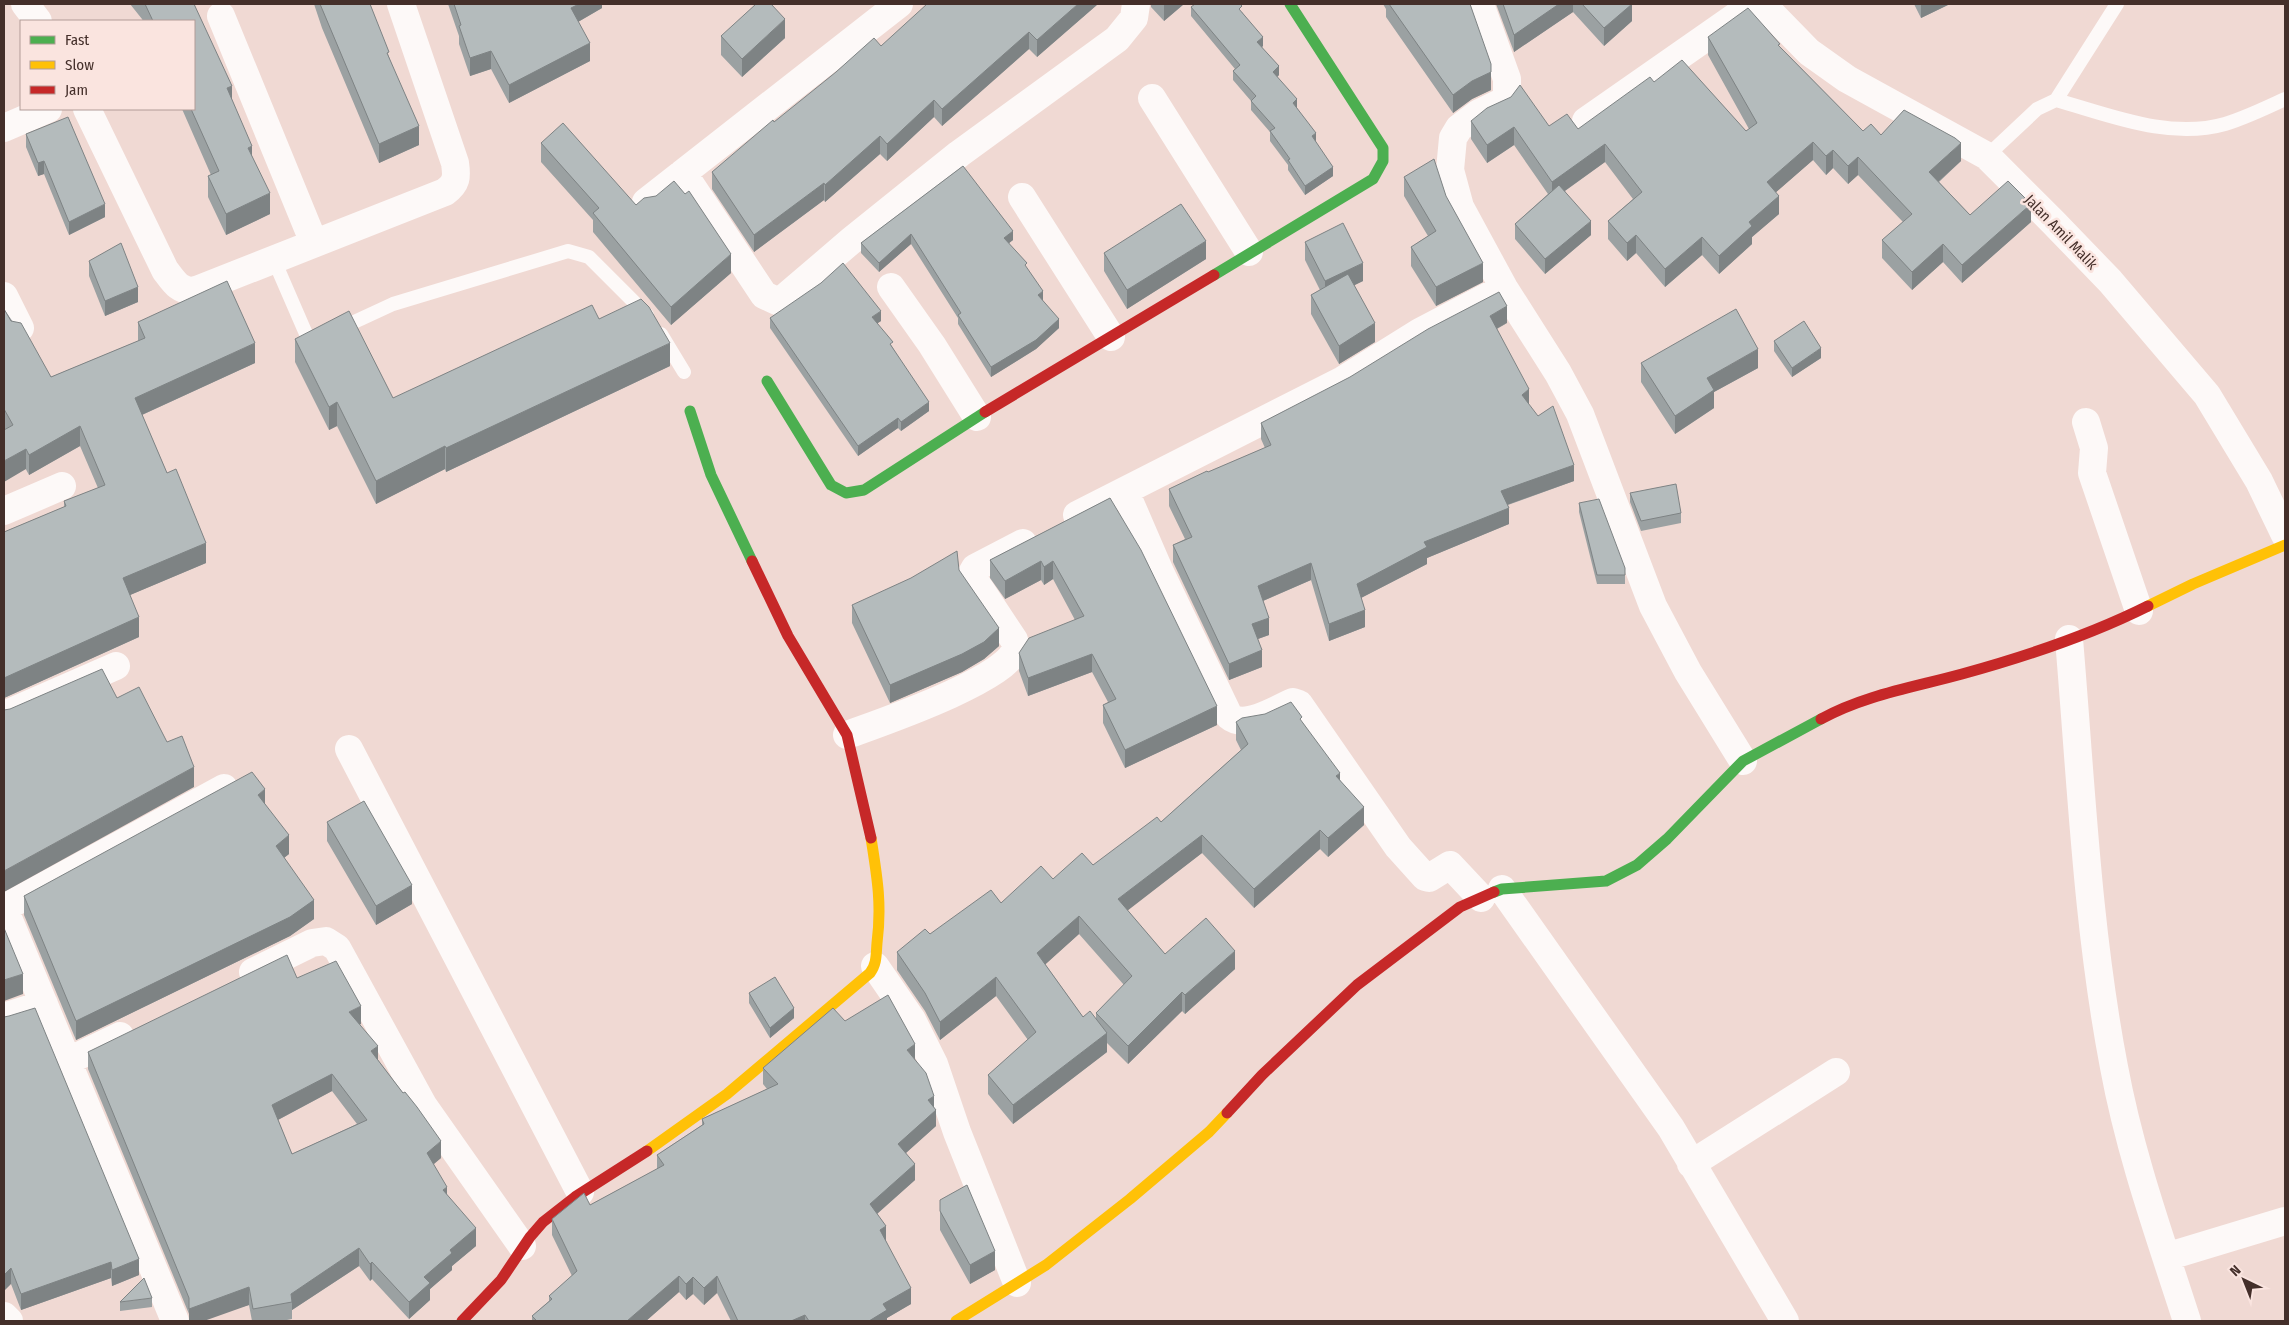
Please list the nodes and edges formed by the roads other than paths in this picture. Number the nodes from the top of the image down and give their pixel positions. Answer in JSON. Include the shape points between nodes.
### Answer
{"nodes":[{"id":1,"x":25,"y":4,"type":"edge"},
{"id":2,"x":401,"y":4,"type":"edge"},
{"id":3,"x":899,"y":4,"type":"edge"},
{"id":4,"x":1136,"y":4,"type":"edge"},
{"id":5,"x":1290,"y":4,"type":"edge"},
{"id":6,"x":1480,"y":4,"type":"edge"},
{"id":7,"x":1750,"y":4,"type":"edge"},
{"id":8,"x":1762,"y":4,"type":"edge"},
{"id":9,"x":2117,"y":4,"type":"edge"},
{"id":10,"x":873,"y":13,"type":"edge"},
{"id":11,"x":221,"y":16,"type":"dead end"},
{"id":12,"x":37,"y":20,"type":"edge"},
{"id":13,"x":1152,"y":98,"type":"dead end"},
{"id":14,"x":2285,"y":99,"type":"edge"},
{"id":15,"x":2056,"y":100,"type":"junction"},
{"id":16,"x":46,"y":110,"type":"edge"},
{"id":17,"x":87,"y":110,"type":"edge"},
{"id":18,"x":1586,"y":121,"type":"edge"},
{"id":19,"x":4,"y":128,"type":"edge"},
{"id":20,"x":1987,"y":156,"type":"junction"},
{"id":21,"x":683,"y":173,"type":"junction"},
{"id":22,"x":1022,"y":197,"type":"dead end"},
{"id":23,"x":646,"y":202,"type":"edge"},
{"id":24,"x":314,"y":243,"type":"junction"},
{"id":25,"x":1250,"y":252,"type":"junction"},
{"id":26,"x":274,"y":260,"type":"junction"},
{"id":27,"x":891,"y":287,"type":"dead end"},
{"id":28,"x":1504,"y":288,"type":"junction"},
{"id":29,"x":4,"y":296,"type":"edge"},
{"id":30,"x":20,"y":328,"type":"edge"},
{"id":31,"x":1111,"y":337,"type":"junction"},
{"id":32,"x":684,"y":372,"type":"dead end"},
{"id":33,"x":767,"y":381,"type":"dead end"},
{"id":34,"x":690,"y":411,"type":"dead end"},
{"id":35,"x":977,"y":417,"type":"junction"},
{"id":36,"x":2086,"y":422,"type":"dead end"},
{"id":37,"x":62,"y":486,"type":"dead end"},
{"id":38,"x":1125,"y":491,"type":"junction"},
{"id":39,"x":4,"y":511,"type":"edge"},
{"id":40,"x":2285,"y":535,"type":"edge"},
{"id":41,"x":2285,"y":545,"type":"edge"},
{"id":42,"x":2140,"y":611,"type":"junction"},
{"id":43,"x":2069,"y":639,"type":"junction"},
{"id":44,"x":116,"y":666,"type":"dead end"},
{"id":45,"x":4,"y":715,"type":"edge"},
{"id":46,"x":847,"y":734,"type":"junction"},
{"id":47,"x":348,"y":749,"type":"dead end"},
{"id":48,"x":1743,"y":761,"type":"junction"},
{"id":49,"x":246,"y":776,"type":"edge"},
{"id":50,"x":1491,"y":894,"type":"junction"},
{"id":51,"x":4,"y":908,"type":"edge"},
{"id":52,"x":875,"y":966,"type":"junction"},
{"id":53,"x":234,"y":981,"type":"edge"},
{"id":54,"x":44,"y":1004,"type":"junction"},
{"id":55,"x":4,"y":1017,"type":"edge"},
{"id":56,"x":147,"y":1024,"type":"edge"},
{"id":57,"x":68,"y":1061,"type":"junction"},
{"id":58,"x":1836,"y":1072,"type":"dead end"},
{"id":59,"x":1691,"y":1164,"type":"junction"},
{"id":60,"x":580,"y":1192,"type":"junction"},
{"id":61,"x":2285,"y":1221,"type":"edge"},
{"id":62,"x":522,"y":1246,"type":"junction"},
{"id":63,"x":2166,"y":1258,"type":"junction"},
{"id":64,"x":1017,"y":1283,"type":"junction"},
{"id":65,"x":4,"y":1316,"type":"edge"},
{"id":66,"x":8,"y":1321,"type":"edge"},
{"id":67,"x":175,"y":1321,"type":"edge"},
{"id":68,"x":462,"y":1321,"type":"edge"},
{"id":69,"x":956,"y":1321,"type":"edge"},
{"id":70,"x":1785,"y":1321,"type":"edge"},
{"id":71,"x":2187,"y":1321,"type":"edge"}],
"edges":[{"from":1,"to":12,"type":"street"},
{"from":2,"to":24,"type":"street","via":[[456,163],[457,178],[445,192]]},
{"from":3,"to":10,"type":"street"},
{"from":4,"to":21,"type":"street","via":[[1134,18],[1117,39],[959,154],[777,302],[764,295]]},
{"from":5,"to":25,"type":"street","via":[[1383,148],[1384,156],[1381,168],[1373,178]]},
{"from":6,"to":28,"type":"street","via":[[1507,79],[1507,95],[1504,101],[1459,128],[1453,138],[1450,170],[1460,207]]},
{"from":7,"to":18,"type":"street"},
{"from":8,"to":20,"type":"street","name":"Jalan Amil Malik","via":[[1809,52],[1847,79]]},
{"from":9,"to":15,"type":"lane"},
{"from":10,"to":21,"type":"street"},
{"from":11,"to":24,"type":"street"},
{"from":13,"to":25,"type":"street"},
{"from":14,"to":15,"type":"lane","via":[[2225,124],[2189,130],[2143,125]]},
{"from":15,"to":20,"type":"lane","via":[[2037,110]]},
{"from":16,"to":19,"type":"street"},
{"from":17,"to":26,"type":"street","via":[[165,270],[176,285],[184,291],[194,291]]},
{"from":20,"to":40,"type":"street","name":"Jalan Amil Malik","via":[[2110,281],[2207,395],[2259,481]]},
{"from":21,"to":23,"type":"street"},
{"from":22,"to":31,"type":"street"},
{"from":24,"to":26,"type":"street"},
{"from":25,"to":31,"type":"street"},
{"from":26,"to":32,"type":"lane","via":[[310,343],[393,304],[568,251],[578,252],[603,270],[656,325]]},
{"from":27,"to":35,"type":"street"},
{"from":28,"to":38,"type":"street","via":[[1420,332],[1343,380]]},
{"from":28,"to":48,"type":"street","via":[[1580,414],[1653,606],[1688,672]]},
{"from":29,"to":30,"type":"street"},
{"from":31,"to":35,"type":"street"},
{"from":33,"to":35,"type":"street","via":[[831,484],[838,492],[847,495],[864,490]]},
{"from":34,"to":46,"type":"street","via":[[711,476],[788,636]]},
{"from":36,"to":42,"type":"street","via":[[2094,448],[2092,473]]},
{"from":37,"to":39,"type":"street"},
{"from":38,"to":46,"type":"street","via":[[975,568],[971,575],[1014,640],[1016,647],[1012,658],[976,682],[924,707]]},
{"from":38,"to":50,"type":"street","via":[[1229,716],[1236,721],[1246,721],[1293,702],[1299,704],[1398,847],[1425,877],[1430,878],[1450,865]]},
{"from":41,"to":42,"type":"street","via":[[2193,584]]},
{"from":42,"to":43,"type":"street"},
{"from":43,"to":48,"type":"street","via":[[1973,671],[1844,706]]},
{"from":43,"to":63,"type":"street","via":[[2094,924],[2114,1066],[2132,1148]]},
{"from":44,"to":45,"type":"street"},
{"from":46,"to":52,"type":"street","via":[[866,810],[880,892]]},
{"from":47,"to":60,"type":"street"},
{"from":48,"to":50,"type":"street","via":[[1637,865],[1606,881]]},
{"from":49,"to":51,"type":"street"},
{"from":50,"to":59,"type":"street","via":[[1671,1128]]},
{"from":50,"to":64,"type":"street","via":[[1460,907],[1357,984],[1262,1075],[1209,1132],[1046,1265]]},
{"from":51,"to":54,"type":"street"},
{"from":52,"to":60,"type":"street","via":[[726,1095],[677,1132]]},
{"from":52,"to":64,"type":"street","via":[[912,1020],[934,1064],[957,1132]]},
{"from":53,"to":62,"type":"street","via":[[312,944],[326,941],[337,948],[423,1105]]},
{"from":54,"to":55,"type":"street"},
{"from":54,"to":57,"type":"street"},
{"from":56,"to":57,"type":"street"},
{"from":57,"to":67,"type":"street"},
{"from":58,"to":59,"type":"street"},
{"from":59,"to":70,"type":"street"},
{"from":60,"to":62,"type":"street","via":[[542,1223]]},
{"from":61,"to":63,"type":"street"},
{"from":62,"to":68,"type":"street","via":[[501,1278]]},
{"from":63,"to":71,"type":"street"},
{"from":64,"to":69,"type":"street"},
{"from":65,"to":66,"type":"street"}]}
